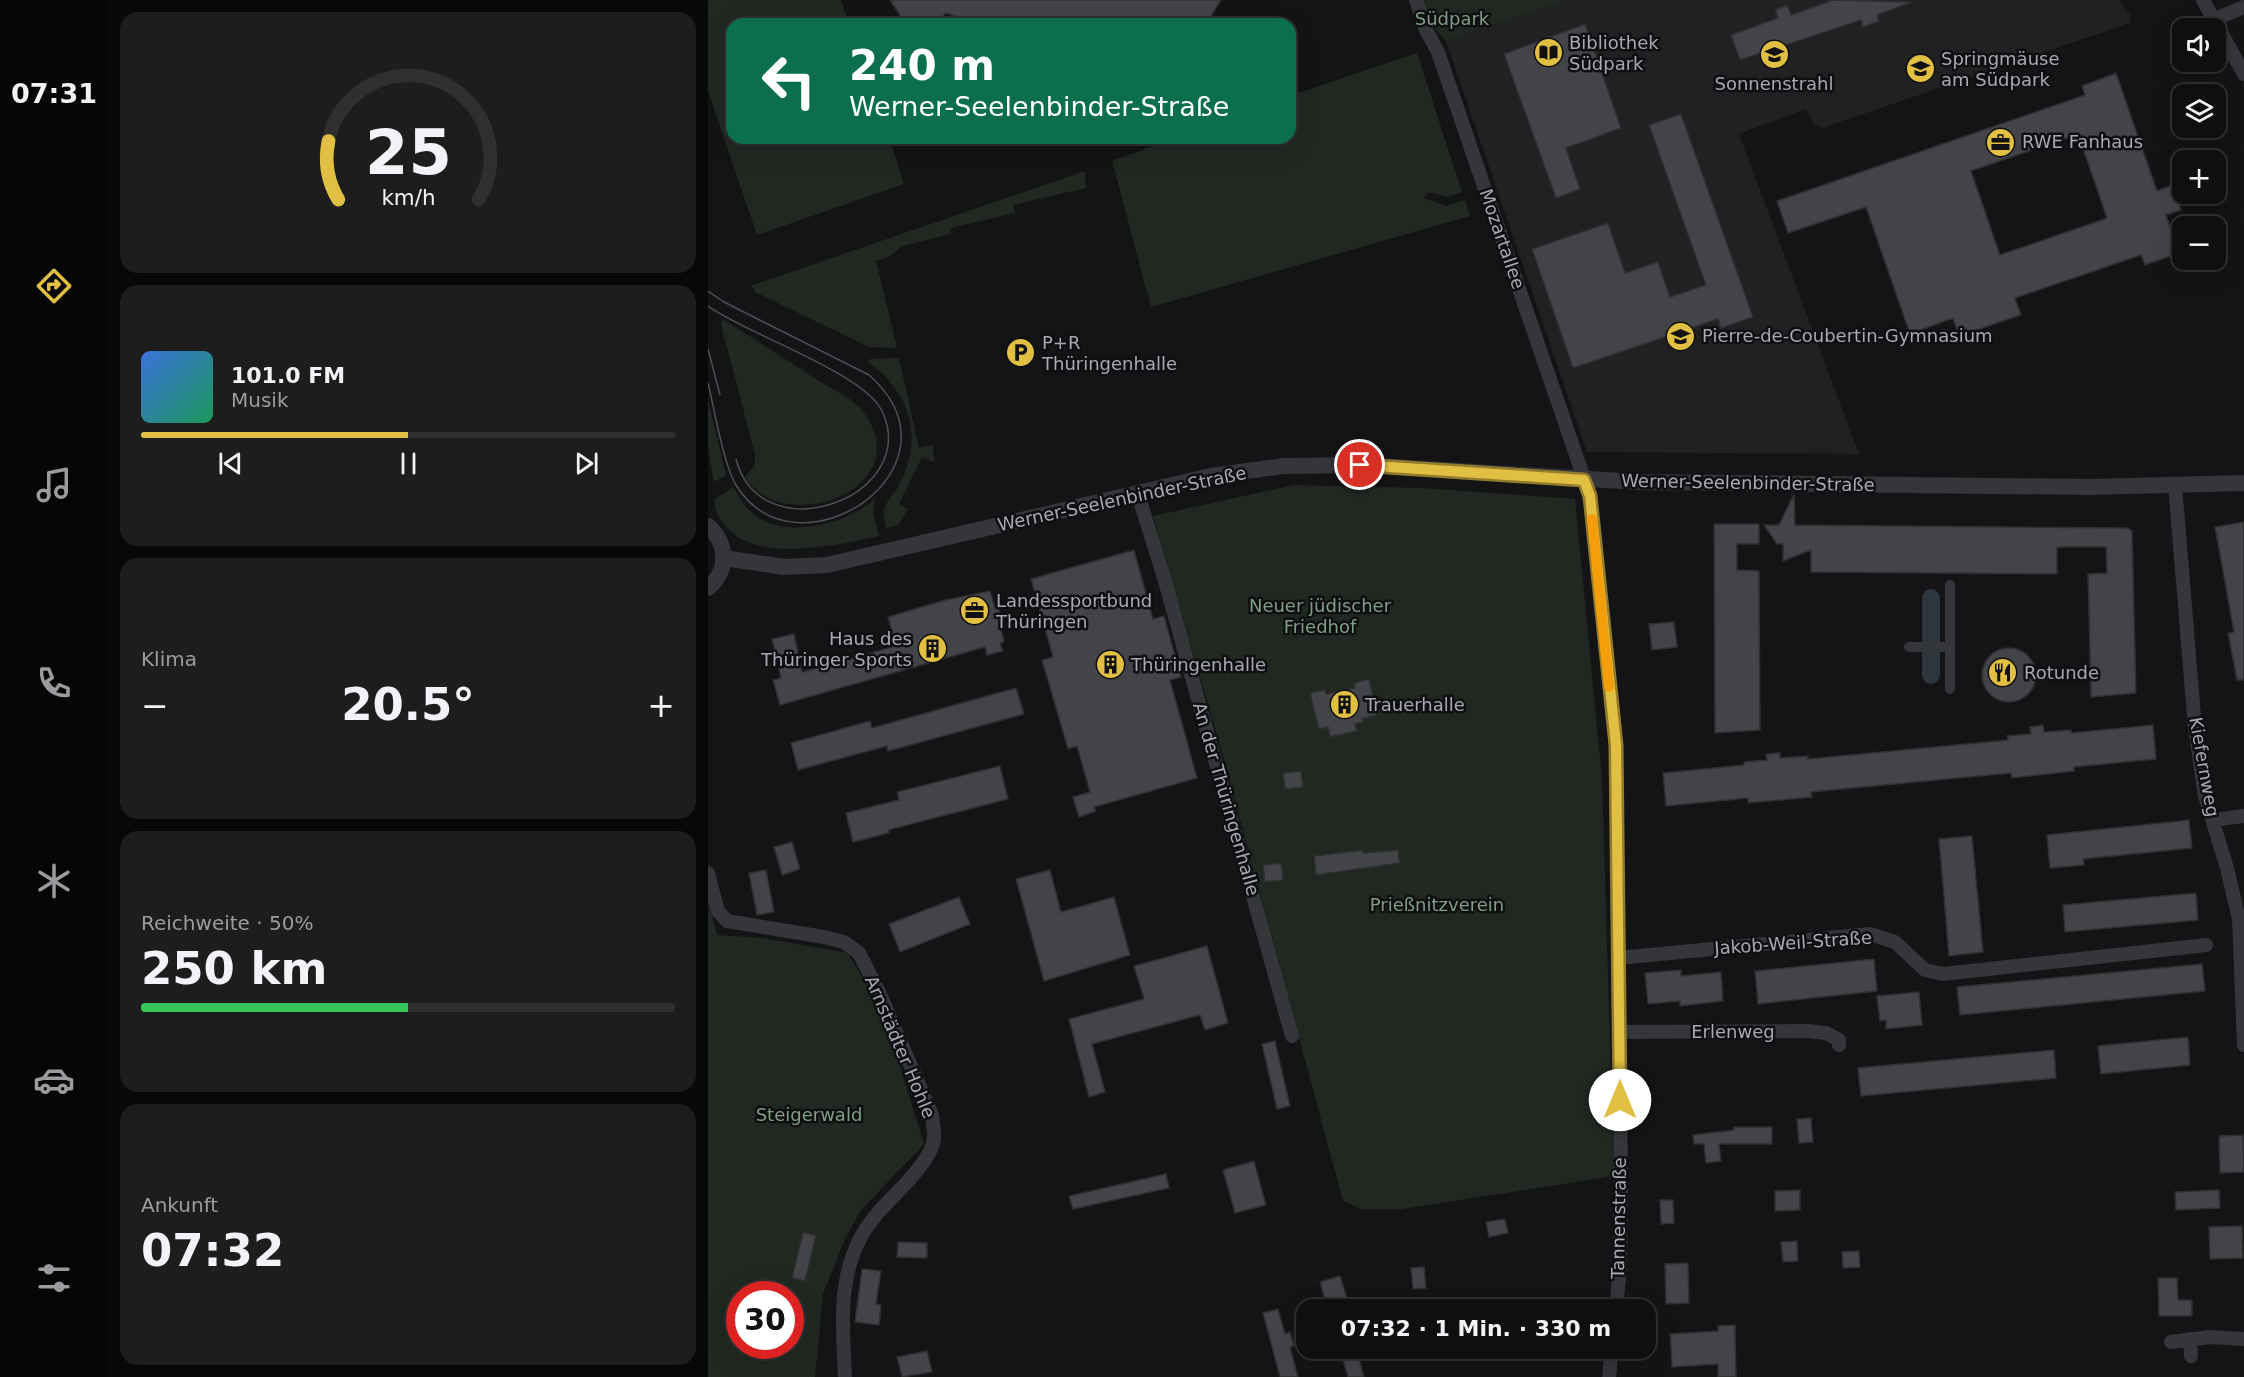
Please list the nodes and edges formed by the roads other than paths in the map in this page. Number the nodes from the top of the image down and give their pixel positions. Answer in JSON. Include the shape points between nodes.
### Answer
{"nodes":[{"id":1,"x":1416,"y":0,"type":"edge"},
{"id":2,"x":2203,"y":0,"type":"edge"},
{"id":3,"x":2244,"y":8,"type":"edge"},
{"id":4,"x":2212,"y":18,"type":"edge"},
{"id":5,"x":2218,"y":18,"type":"edge"},
{"id":6,"x":2226,"y":43,"type":"edge"},
{"id":7,"x":2244,"y":74,"type":"edge"},
{"id":8,"x":1584,"y":480,"type":"junction"},
{"id":9,"x":2244,"y":483,"type":"edge"},
{"id":10,"x":2175,"y":485,"type":"junction"},
{"id":11,"x":1138,"y":494,"type":"junction"},
{"id":12,"x":708,"y":526,"type":"edge"},
{"id":13,"x":724,"y":558,"type":"junction"},
{"id":14,"x":1950,"y":585,"type":"dead end"},
{"id":15,"x":708,"y":588,"type":"edge"},
{"id":16,"x":1909,"y":647,"type":"dead end"},
{"id":17,"x":1950,"y":647,"type":"junction"},
{"id":18,"x":1950,"y":688,"type":"dead end"},
{"id":19,"x":2244,"y":816,"type":"edge"},
{"id":20,"x":2213,"y":820,"type":"junction"},
{"id":21,"x":708,"y":873,"type":"edge"},
{"id":22,"x":2206,"y":945,"type":"dead end"},
{"id":23,"x":1618,"y":958,"type":"junction"},
{"id":24,"x":1620,"y":1032,"type":"junction"},
{"id":25,"x":1292,"y":1036,"type":"dead end"},
{"id":26,"x":2244,"y":1045,"type":"edge"},
{"id":27,"x":1839,"y":1046,"type":"dead end"},
{"id":28,"x":1617,"y":1299,"type":"edge"},
{"id":29,"x":2190,"y":1339,"type":"junction"},
{"id":30,"x":2244,"y":1339,"type":"edge"},
{"id":31,"x":2171,"y":1342,"type":"dead end"},
{"id":32,"x":2191,"y":1356,"type":"dead end"},
{"id":33,"x":1611,"y":1359,"type":"edge"},
{"id":34,"x":845,"y":1377,"type":"edge"},
{"id":35,"x":1609,"y":1377,"type":"edge"}],
"edges":[{"from":1,"to":8,"type":"street","name":"Mozartallee","via":[[1438,52]]},
{"from":2,"to":4,"type":"street"},
{"from":3,"to":5,"type":"street"},
{"from":6,"to":7,"type":"street"},
{"from":8,"to":10,"type":"street","name":"Werner-Seelenbinder-Straße","via":[[1892,486]]},
{"from":8,"to":11,"type":"street","name":"Werner-Seelenbinder-Straße","via":[[1360,465],[1283,466],[1211,476]]},
{"from":8,"to":23,"type":"street","name":"Tannenstraße","via":[[1590,496],[1616,745]]},
{"from":9,"to":10,"type":"street","name":"Werner-Seelenbinder-Straße"},
{"from":10,"to":20,"type":"street","name":"Kiefernweg","via":[[2195,729],[2205,796]]},
{"from":11,"to":13,"type":"street","name":"Werner-Seelenbinder-Straße","via":[[827,565],[784,567]]},
{"from":11,"to":25,"type":"street","name":"An der Thüringenhalle"},
{"from":12,"to":13,"type":"street","via":[[720,540]]},
{"from":13,"to":15,"type":"street","via":[[720,574]]},
{"from":14,"to":17,"type":"street"},
{"from":16,"to":17,"type":"street"},
{"from":17,"to":18,"type":"street"},
{"from":19,"to":20,"type":"street"},
{"from":20,"to":26,"type":"street","name":"Kiefernweg","via":[[2239,919]]},
{"from":21,"to":34,"type":"street","name":"Arnstädter Hohle","via":[[718,911],[727,921],[824,937],[844,942],[859,953],[932,1115],[932,1147],[908,1181],[878,1212],[850,1262],[842,1295]]},
{"from":22,"to":23,"type":"street","name":"Jakob-Weil-Straße","via":[[1943,974],[1925,970],[1895,942],[1870,934]]},
{"from":23,"to":24,"type":"street","name":"Tannenstraße"},
{"from":24,"to":27,"type":"street","name":"Erlenweg","via":[[1806,1031],[1836,1037]]},
{"from":24,"to":28,"type":"street","name":"Tannenstraße"},
{"from":29,"to":30,"type":"street"},
{"from":29,"to":31,"type":"street"},
{"from":29,"to":32,"type":"street"},
{"from":33,"to":35,"type":"street"}]}
